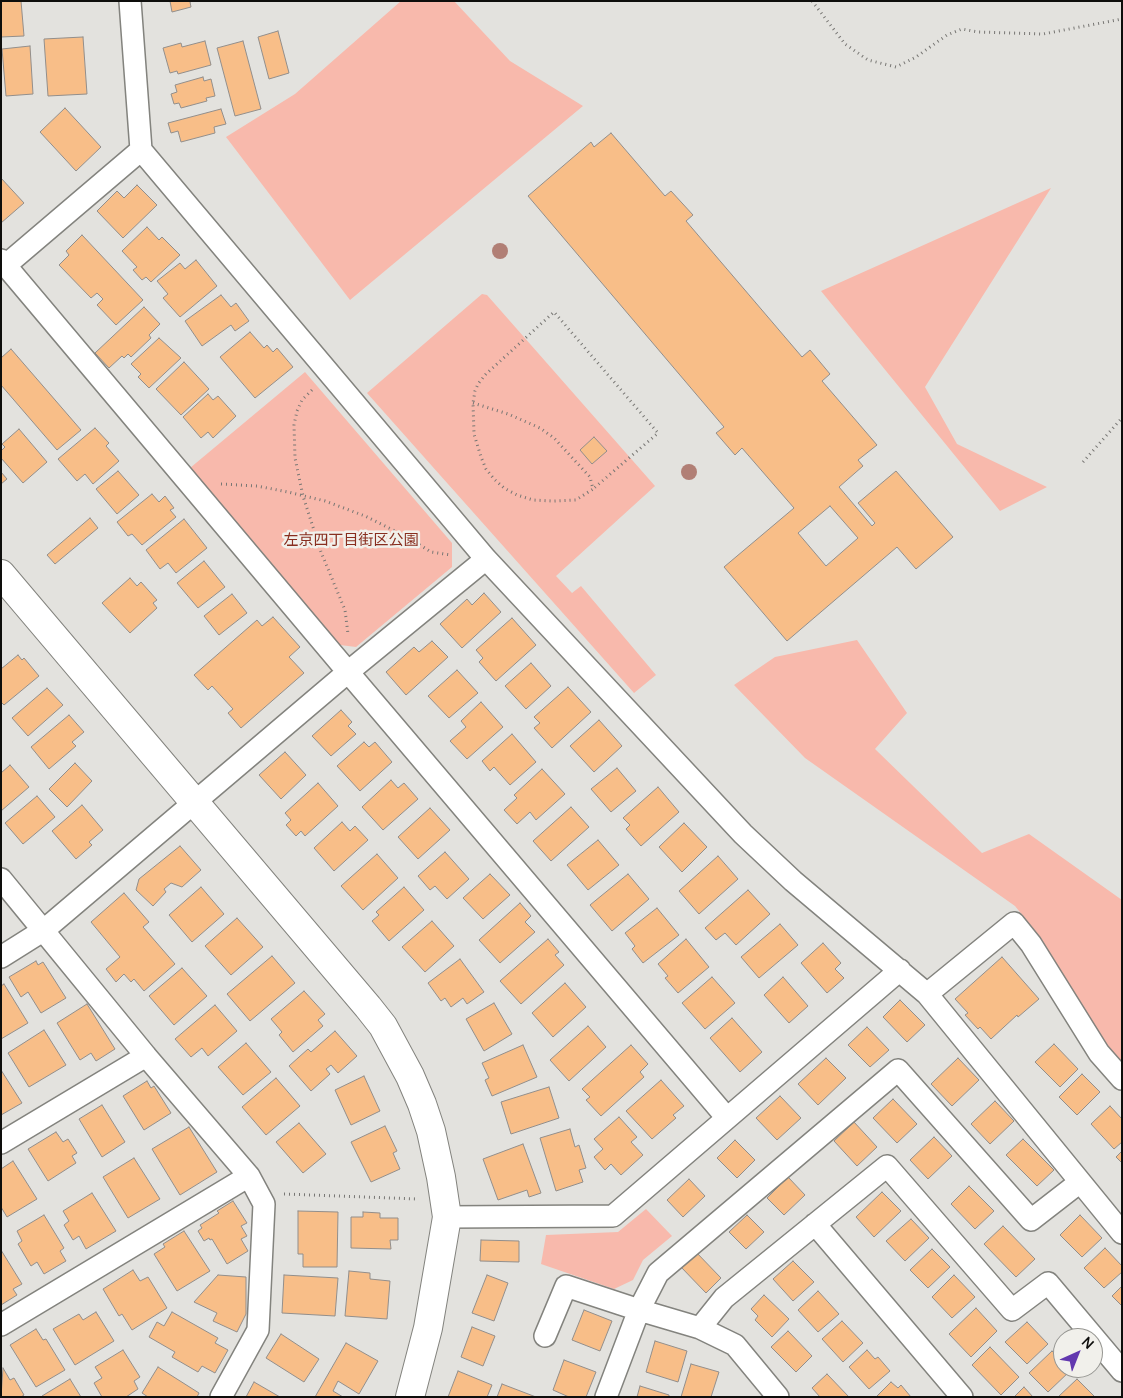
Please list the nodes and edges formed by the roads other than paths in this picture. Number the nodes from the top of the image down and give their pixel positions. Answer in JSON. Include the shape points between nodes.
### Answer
{"nodes":[{"id":1,"x":130,"y":1,"type":"edge"},
{"id":2,"x":140,"y":150,"type":"junction"},
{"id":3,"x":4,"y":262,"type":"edge"},
{"id":4,"x":486,"y":559,"type":"junction"},
{"id":5,"x":1,"y":574,"type":"edge"},
{"id":6,"x":348,"y":672,"type":"junction"},
{"id":7,"x":196,"y":802,"type":"junction"},
{"id":8,"x":1,"y":879,"type":"edge"},
{"id":9,"x":44,"y":930,"type":"junction"},
{"id":10,"x":1,"y":956,"type":"edge"},
{"id":11,"x":900,"y":970,"type":"junction"},
{"id":12,"x":928,"y":994,"type":"junction"},
{"id":13,"x":146,"y":1056,"type":"junction"},
{"id":14,"x":1122,"y":1079,"type":"edge"},
{"id":15,"x":727,"y":1118,"type":"junction"},
{"id":16,"x":1,"y":1143,"type":"edge"},
{"id":17,"x":1080,"y":1182,"type":"junction"},
{"id":18,"x":254,"y":1184,"type":"junction"},
{"id":19,"x":447,"y":1217,"type":"junction"},
{"id":20,"x":815,"y":1224,"type":"junction"},
{"id":21,"x":1122,"y":1233,"type":"edge"},
{"id":22,"x":639,"y":1310,"type":"junction"},
{"id":23,"x":1,"y":1325,"type":"edge"},
{"id":24,"x":700,"y":1328,"type":"junction"},
{"id":25,"x":545,"y":1336,"type":"dead end"},
{"id":26,"x":1122,"y":1371,"type":"edge"},
{"id":27,"x":221,"y":1397,"type":"edge"},
{"id":28,"x":410,"y":1397,"type":"edge"},
{"id":29,"x":606,"y":1397,"type":"edge"},
{"id":30,"x":778,"y":1397,"type":"edge"},
{"id":31,"x":962,"y":1397,"type":"edge"}],
"edges":[{"from":1,"to":2,"type":"street"},
{"from":2,"to":3,"type":"street"},
{"from":2,"to":4,"type":"street"},
{"from":3,"to":6,"type":"street"},
{"from":4,"to":6,"type":"street"},
{"from":4,"to":11,"type":"street","via":[[743,834],[793,881]]},
{"from":5,"to":7,"type":"street"},
{"from":6,"to":7,"type":"street"},
{"from":6,"to":15,"type":"street"},
{"from":7,"to":9,"type":"street"},
{"from":7,"to":19,"type":"street","via":[[383,1026],[422,1104],[439,1168]]},
{"from":8,"to":9,"type":"street"},
{"from":9,"to":10,"type":"street"},
{"from":9,"to":13,"type":"street"},
{"from":11,"to":12,"type":"street"},
{"from":11,"to":15,"type":"street"},
{"from":12,"to":14,"type":"street","via":[[1014,923],[1031,944],[1099,1053]]},
{"from":12,"to":17,"type":"street"},
{"from":13,"to":16,"type":"street"},
{"from":13,"to":18,"type":"street"},
{"from":15,"to":19,"type":"street","via":[[613,1216]]},
{"from":17,"to":21,"type":"street"},
{"from":17,"to":22,"type":"street","via":[[1031,1220],[898,1070],[658,1273]]},
{"from":18,"to":23,"type":"street"},
{"from":18,"to":27,"type":"street","via":[[264,1204],[258,1330]]},
{"from":19,"to":28,"type":"street","via":[[428,1328]]},
{"from":20,"to":24,"type":"street","via":[[724,1298]]},
{"from":20,"to":26,"type":"street","via":[[887,1166],[1012,1310],[1048,1283]]},
{"from":20,"to":31,"type":"street"},
{"from":22,"to":24,"type":"street"},
{"from":22,"to":25,"type":"street","via":[[566,1286]]},
{"from":22,"to":29,"type":"street"},
{"from":24,"to":30,"type":"street","via":[[735,1345]]}]}
